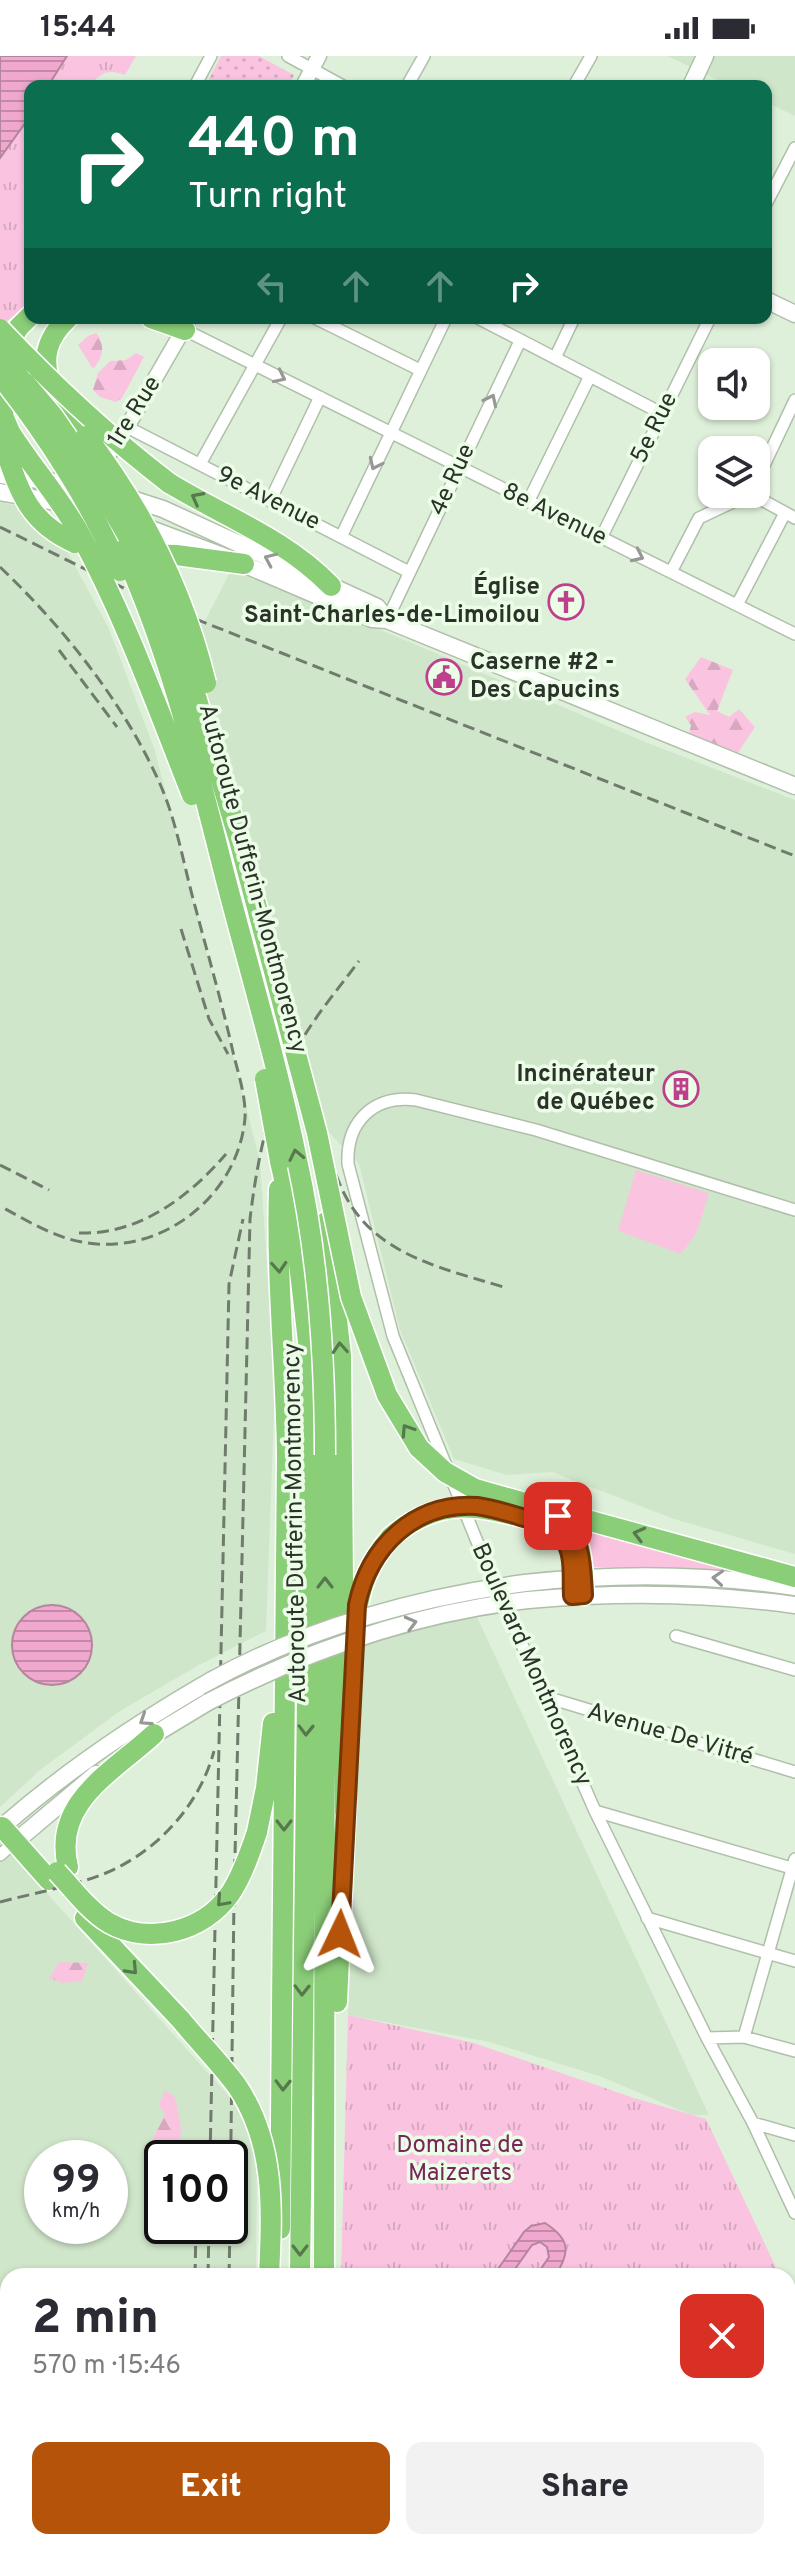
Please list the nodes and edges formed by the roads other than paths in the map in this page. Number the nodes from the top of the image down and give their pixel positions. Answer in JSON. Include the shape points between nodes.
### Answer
{"nodes":[{"id":1,"x":211,"y":56,"type":"edge"},
{"id":2,"x":288,"y":56,"type":"edge"},
{"id":3,"x":424,"y":56,"type":"edge"},
{"id":4,"x":591,"y":56,"type":"edge"},
{"id":5,"x":705,"y":56,"type":"edge"},
{"id":6,"x":315,"y":62,"type":"edge"},
{"id":7,"x":198,"y":80,"type":"edge"},
{"id":8,"x":306,"y":80,"type":"edge"},
{"id":9,"x":336,"y":80,"type":"edge"},
{"id":10,"x":410,"y":80,"type":"edge"},
{"id":11,"x":577,"y":80,"type":"edge"},
{"id":12,"x":694,"y":80,"type":"edge"},
{"id":13,"x":795,"y":148,"type":"edge"},
{"id":14,"x":772,"y":192,"type":"edge"},
{"id":15,"x":772,"y":303,"type":"edge"},
{"id":16,"x":795,"y":314,"type":"edge"},
{"id":17,"x":24,"y":324,"type":"edge"},
{"id":18,"x":63,"y":324,"type":"edge"},
{"id":19,"x":182,"y":324,"type":"edge"},
{"id":20,"x":186,"y":324,"type":"edge"},
{"id":21,"x":278,"y":324,"type":"edge"},
{"id":22,"x":327,"y":324,"type":"edge"},
{"id":23,"x":443,"y":324,"type":"edge"},
{"id":24,"x":489,"y":324,"type":"edge"},
{"id":25,"x":571,"y":324,"type":"edge"},
{"id":26,"x":707,"y":324,"type":"edge"},
{"id":27,"x":0,"y":329,"type":"edge"},
{"id":28,"x":520,"y":341,"type":"junction"},
{"id":29,"x":0,"y":353,"type":"edge"},
{"id":30,"x":555,"y":358,"type":"junction"},
{"id":31,"x":0,"y":360,"type":"edge"},
{"id":32,"x":255,"y":365,"type":"junction"},
{"id":33,"x":420,"y":370,"type":"junction"},
{"id":34,"x":0,"y":376,"type":"edge"},
{"id":35,"x":590,"y":376,"type":"junction"},
{"id":36,"x":25,"y":383,"type":"junction"},
{"id":37,"x":320,"y":397,"type":"junction"},
{"id":38,"x":0,"y":398,"type":"edge"},
{"id":39,"x":795,"y":400,"type":"edge"},
{"id":40,"x":663,"y":414,"type":"junction"},
{"id":41,"x":127,"y":427,"type":"junction"},
{"id":42,"x":390,"y":433,"type":"junction"},
{"id":43,"x":5,"y":434,"type":"edge"},
{"id":44,"x":770,"y":453,"type":"edge"},
{"id":45,"x":200,"y":464,"type":"junction"},
{"id":46,"x":458,"y":468,"type":"junction"},
{"id":47,"x":0,"y":475,"type":"edge"},
{"id":48,"x":85,"y":482,"type":"junction"},
{"id":49,"x":0,"y":492,"type":"edge"},
{"id":50,"x":270,"y":501,"type":"junction"},
{"id":51,"x":528,"y":502,"type":"junction"},
{"id":52,"x":770,"y":504,"type":"edge"},
{"id":53,"x":80,"y":506,"type":"junction"},
{"id":54,"x":720,"y":508,"type":"edge"},
{"id":55,"x":790,"y":515,"type":"edge"},
{"id":56,"x":341,"y":537,"type":"junction"},
{"id":57,"x":601,"y":538,"type":"junction"},
{"id":58,"x":244,"y":564,"type":"junction"},
{"id":59,"x":409,"y":572,"type":"junction"},
{"id":60,"x":671,"y":572,"type":"junction"},
{"id":61,"x":331,"y":586,"type":"junction"},
{"id":62,"x":737,"y":605,"type":"junction"},
{"id":63,"x":387,"y":620,"type":"junction"},
{"id":64,"x":795,"y":634,"type":"edge"},
{"id":65,"x":795,"y":786,"type":"edge"},
{"id":66,"x":192,"y":795,"type":"junction"},
{"id":67,"x":239,"y":840,"type":"junction"},
{"id":68,"x":303,"y":1089,"type":"junction"},
{"id":69,"x":280,"y":1161,"type":"junction"},
{"id":70,"x":795,"y":1210,"type":"edge"},
{"id":71,"x":325,"y":1455,"type":"junction"},
{"id":72,"x":545,"y":1514,"type":"junction"},
{"id":73,"x":286,"y":1551,"type":"junction"},
{"id":74,"x":795,"y":1577,"type":"edge"},
{"id":75,"x":577,"y":1587,"type":"junction"},
{"id":76,"x":795,"y":1587,"type":"edge"},
{"id":77,"x":526,"y":1592,"type":"junction"},
{"id":78,"x":795,"y":1605,"type":"edge"},
{"id":79,"x":676,"y":1636,"type":"dead end"},
{"id":80,"x":795,"y":1670,"type":"edge"},
{"id":81,"x":546,"y":1697,"type":"junction"},
{"id":82,"x":154,"y":1734,"type":"junction"},
{"id":83,"x":795,"y":1772,"type":"edge"},
{"id":84,"x":595,"y":1811,"type":"junction"},
{"id":85,"x":345,"y":1813,"type":"junction"},
{"id":86,"x":9,"y":1834,"type":"edge"},
{"id":87,"x":794,"y":1865,"type":"edge"},
{"id":88,"x":58,"y":1873,"type":"junction"},
{"id":89,"x":647,"y":1918,"type":"junction"},
{"id":90,"x":768,"y":1952,"type":"junction"},
{"id":91,"x":795,"y":1961,"type":"edge"},
{"id":92,"x":744,"y":2037,"type":"junction"},
{"id":93,"x":707,"y":2038,"type":"junction"},
{"id":94,"x":795,"y":2051,"type":"edge"},
{"id":95,"x":753,"y":2123,"type":"junction"},
{"id":96,"x":795,"y":2135,"type":"edge"},
{"id":97,"x":324,"y":2137,"type":"junction"},
{"id":98,"x":795,"y":2213,"type":"edge"},
{"id":99,"x":269,"y":2268,"type":"edge"},
{"id":100,"x":279,"y":2268,"type":"edge"},
{"id":101,"x":300,"y":2268,"type":"edge"},
{"id":102,"x":324,"y":2268,"type":"edge"}],
"edges":[{"from":1,"to":7,"type":"street"},
{"from":2,"to":6,"type":"street"},
{"from":3,"to":10,"type":"street"},
{"from":4,"to":11,"type":"street"},
{"from":5,"to":12,"type":"main road"},
{"from":6,"to":8,"type":"street"},
{"from":6,"to":9,"type":"street"},
{"from":13,"to":14,"type":"street"},
{"from":15,"to":16,"type":"main road"},
{"from":17,"to":31,"type":"highway"},
{"from":18,"to":67,"type":"highway","bridge":true,"via":[[51,340],[47,368],[53,392],[136,509],[180,599],[201,664]]},
{"from":19,"to":41,"type":"street","name":"1re Rue"},
{"from":20,"to":32,"type":"street","name":"8e Avenue"},
{"from":21,"to":32,"type":"street"},
{"from":22,"to":33,"type":"street"},
{"from":23,"to":33,"type":"street"},
{"from":24,"to":28,"type":"street"},
{"from":25,"to":30,"type":"street"},
{"from":26,"to":40,"type":"street","name":"5e Rue"},
{"from":61,"to":27,"type":"highway","one_way":true,"bridge":true,"via":[[254,527],[169,483],[107,434]]},
{"from":28,"to":30,"type":"street"},
{"from":46,"to":28,"type":"street","name":"4e Rue","one_way":true},
{"from":29,"to":36,"type":"highway","name":"Autoroute Dufferin-Montmorency","bridge":true},
{"from":30,"to":35,"type":"street"},
{"from":32,"to":37,"type":"street","name":"8e Avenue","one_way":true},
{"from":32,"to":45,"type":"street"},
{"from":33,"to":42,"type":"street"},
{"from":34,"to":66,"type":"highway","name":"Autoroute Dufferin-Montmorency","bridge":true,"via":[[46,437],[115,560],[150,650]]},
{"from":35,"to":40,"type":"street"},
{"from":35,"to":51,"type":"street"},
{"from":36,"to":67,"type":"highway","bridge":true,"via":[[70,439],[156,585],[177,633]]},
{"from":71,"to":36,"type":"highway","name":"Autoroute Dufferin-Montmorency","one_way":true,"bridge":true,"via":[[316,1288],[298,1162],[183,717],[152,617],[116,535],[83,472]]},
{"from":37,"to":42,"type":"street","name":"8e Avenue"},
{"from":37,"to":50,"type":"street"},
{"from":38,"to":43,"type":"highway"},
{"from":39,"to":44,"type":"street"},
{"from":40,"to":57,"type":"street","name":"5e Rue"},
{"from":41,"to":45,"type":"street","name":"9e Avenue"},
{"from":41,"to":48,"type":"street","name":"1re Rue"},
{"from":42,"to":46,"type":"street","name":"8e Avenue"},
{"from":42,"to":56,"type":"street","one_way":true},
{"from":43,"to":58,"type":"highway","bridge":true,"via":[[17,484],[33,513],[51,531],[102,552]]},
{"from":43,"to":66,"type":"highway","bridge":true,"via":[[77,530],[98,570]]},
{"from":45,"to":50,"type":"street","name":"9e Avenue"},
{"from":46,"to":51,"type":"street","name":"8e Avenue"},
{"from":46,"to":59,"type":"street","name":"4e Rue"},
{"from":47,"to":48,"type":"main road"},
{"from":48,"to":53,"type":"street","name":"1re Rue"},
{"from":61,"to":48,"type":"main road","one_way":true,"via":[[163,509]]},
{"from":49,"to":53,"type":"main road"},
{"from":50,"to":56,"type":"street","name":"9e Avenue"},
{"from":51,"to":57,"type":"street","name":"8e Avenue"},
{"from":52,"to":55,"type":"street"},
{"from":53,"to":58,"type":"main road"},
{"from":54,"to":60,"type":"street","via":[[699,518]]},
{"from":55,"to":62,"type":"street"},
{"from":56,"to":59,"type":"street","name":"9e Avenue"},
{"from":57,"to":60,"type":"street","name":"8e Avenue","one_way":true},
{"from":58,"to":63,"type":"main road","via":[[372,619]]},
{"from":59,"to":63,"type":"street","name":"4e Rue"},
{"from":60,"to":62,"type":"street","name":"8e Avenue"},
{"from":61,"to":63,"type":"main road","via":[[377,607]]},
{"from":62,"to":64,"type":"street","name":"8e Avenue"},
{"from":63,"to":65,"type":"main road"},
{"from":66,"to":69,"type":"highway","name":"Autoroute Dufferin-Montmorency","bridge":true,"via":[[265,1076]]},
{"from":67,"to":68,"type":"highway","bridge":true},
{"from":71,"to":68,"type":"highway","one_way":true,"bridge":true,"via":[[341,1355],[331,1252]]},
{"from":72,"to":68,"type":"highway","one_way":true,"bridge":true,"via":[[459,1482],[419,1448],[399,1418],[351,1297]]},
{"from":69,"to":71,"type":"highway","name":"Autoroute Dufferin-Montmorency","via":[[295,1228]]},
{"from":69,"to":73,"type":"highway","one_way":true,"via":[[277,1244],[286,1380]]},
{"from":70,"to":81,"type":"street","name":"Boulevard Montmorency","via":[[536,1130],[416,1100],[376,1106],[352,1131],[348,1164],[393,1336]]},
{"from":71,"to":85,"type":"highway"},
{"from":97,"to":71,"type":"highway","name":"Autoroute Dufferin-Montmorency","one_way":true},
{"from":71,"to":101,"type":"highway","name":"Autoroute Dufferin-Montmorency","one_way":true},
{"from":74,"to":72,"type":"highway","one_way":true},
{"from":72,"to":75,"type":"highway","via":[[568,1548]]},
{"from":72,"to":85,"type":"highway","bridge":true,"via":[[455,1507],[420,1517],[391,1537],[368,1568],[357,1605]]},
{"from":73,"to":88,"type":"highway","one_way":true,"bridge":true,"via":[[266,1788],[257,1832],[229,1894],[218,1908],[182,1930],[150,1934],[121,1928],[94,1912]]},
{"from":73,"to":100,"type":"highway","one_way":true},
{"from":76,"to":75,"type":"main road","one_way":true,"via":[[718,1577]]},
{"from":75,"to":77,"type":"main road"},
{"from":75,"to":78,"type":"main road"},
{"from":82,"to":77,"type":"main road","one_way":true,"bridge":true,"via":[[255,1678],[347,1642]]},
{"from":77,"to":86,"type":"main road","one_way":true,"bridge":true,"via":[[470,1591],[380,1614],[294,1643],[212,1680],[60,1778]]},
{"from":79,"to":80,"type":"street"},
{"from":81,"to":83,"type":"street","name":"Avenue De Vitré"},
{"from":81,"to":84,"type":"street","name":"Boulevard Montmorency"},
{"from":82,"to":86,"type":"main road"},
{"from":82,"to":88,"type":"highway","via":[[90,1789],[72,1814]]},
{"from":84,"to":87,"type":"street"},
{"from":84,"to":89,"type":"street","name":"Boulevard Montmorency"},
{"from":85,"to":97,"type":"highway","via":[[335,2055]]},
{"from":86,"to":88,"type":"highway"},
{"from":87,"to":90,"type":"street"},
{"from":88,"to":99,"type":"highway","one_way":true,"bridge":true,"via":[[237,2086],[250,2109],[263,2143],[272,2196]]},
{"from":89,"to":90,"type":"street"},
{"from":89,"to":93,"type":"street","name":"Boulevard Montmorency"},
{"from":90,"to":91,"type":"street"},
{"from":90,"to":92,"type":"street"},
{"from":92,"to":93,"type":"street"},
{"from":92,"to":94,"type":"street"},
{"from":93,"to":95,"type":"street","name":"Boulevard Montmorency"},
{"from":95,"to":96,"type":"street"},
{"from":95,"to":98,"type":"street","name":"Boulevard Montmorency"},
{"from":97,"to":102,"type":"highway","name":"Autoroute Dufferin-Montmorency"}]}
